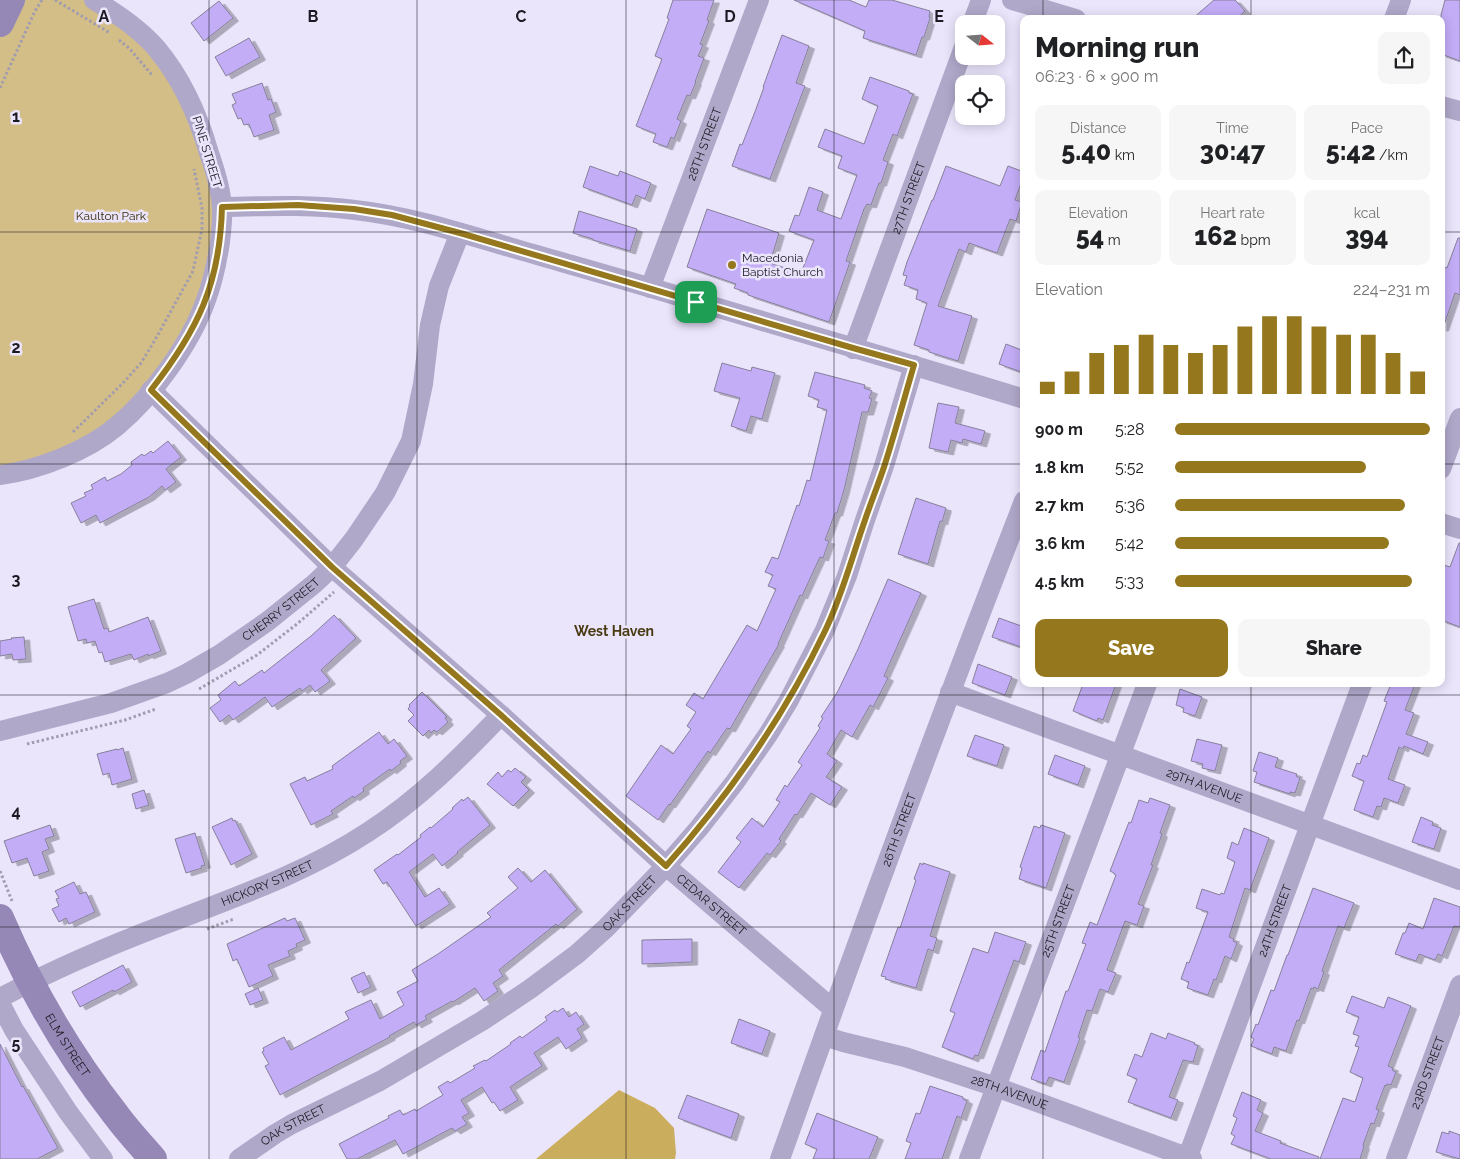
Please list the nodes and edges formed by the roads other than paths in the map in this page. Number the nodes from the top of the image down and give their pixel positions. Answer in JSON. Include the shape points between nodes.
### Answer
{"nodes":[{"id":1,"x":11,"y":0,"type":"edge"},
{"id":2,"x":94,"y":0,"type":"edge"},
{"id":3,"x":759,"y":0,"type":"edge"},
{"id":4,"x":981,"y":0,"type":"edge"},
{"id":5,"x":1012,"y":0,"type":"edge"},
{"id":6,"x":1401,"y":0,"type":"edge"},
{"id":7,"x":975,"y":15,"type":"edge"},
{"id":8,"x":1063,"y":15,"type":"edge"},
{"id":9,"x":1395,"y":15,"type":"edge"},
{"id":10,"x":0,"y":24,"type":"edge"},
{"id":11,"x":957,"y":65,"type":"edge"},
{"id":12,"x":1445,"y":107,"type":"edge"},
{"id":13,"x":1460,"y":111,"type":"edge"},
{"id":14,"x":222,"y":207,"type":"junction"},
{"id":15,"x":460,"y":233,"type":"junction"},
{"id":16,"x":650,"y":288,"type":"junction"},
{"id":17,"x":853,"y":348,"type":"junction"},
{"id":18,"x":914,"y":365,"type":"junction"},
{"id":19,"x":151,"y":390,"type":"junction"},
{"id":20,"x":1020,"y":398,"type":"edge"},
{"id":21,"x":1460,"y":418,"type":"edge"},
{"id":22,"x":1445,"y":458,"type":"edge"},
{"id":23,"x":0,"y":475,"type":"edge"},
{"id":24,"x":1020,"y":511,"type":"edge"},
{"id":25,"x":1445,"y":524,"type":"edge"},
{"id":26,"x":1460,"y":529,"type":"edge"},
{"id":27,"x":332,"y":567,"type":"junction"},
{"id":28,"x":1147,"y":687,"type":"edge"},
{"id":29,"x":1361,"y":687,"type":"edge"},
{"id":30,"x":950,"y":692,"type":"junction"},
{"id":31,"x":501,"y":715,"type":"junction"},
{"id":32,"x":0,"y":730,"type":"edge"},
{"id":33,"x":1120,"y":756,"type":"junction"},
{"id":34,"x":1310,"y":824,"type":"junction"},
{"id":35,"x":666,"y":866,"type":"junction"},
{"id":36,"x":1460,"y":880,"type":"edge"},
{"id":37,"x":0,"y":918,"type":"edge"},
{"id":38,"x":30,"y":982,"type":"junction"},
{"id":39,"x":1460,"y":985,"type":"edge"},
{"id":40,"x":0,"y":998,"type":"edge"},
{"id":41,"x":0,"y":1003,"type":"edge"},
{"id":42,"x":833,"y":1009,"type":"junction"},
{"id":43,"x":824,"y":1036,"type":"junction"},
{"id":44,"x":996,"y":1087,"type":"junction"},
{"id":45,"x":1189,"y":1158,"type":"edge"},
{"id":46,"x":103,"y":1159,"type":"edge"},
{"id":47,"x":153,"y":1159,"type":"edge"},
{"id":48,"x":239,"y":1159,"type":"edge"},
{"id":49,"x":780,"y":1159,"type":"edge"},
{"id":50,"x":969,"y":1159,"type":"edge"},
{"id":51,"x":1396,"y":1159,"type":"edge"}],
"edges":[{"from":1,"to":10,"type":"street"},
{"from":2,"to":14,"type":"street","name":"PINE STREET","via":[[143,35],[179,80],[203,132]]},
{"from":3,"to":16,"type":"street","name":"28TH STREET"},
{"from":4,"to":7,"type":"street"},
{"from":5,"to":8,"type":"street"},
{"from":6,"to":9,"type":"street"},
{"from":11,"to":17,"type":"street","name":"27TH STREET"},
{"from":12,"to":13,"type":"street"},
{"from":14,"to":15,"type":"street","via":[[298,205],[354,209],[392,215]]},
{"from":14,"to":19,"type":"street","name":"PINE STREET","via":[[217,263],[206,300],[190,335]]},
{"from":15,"to":16,"type":"street"},
{"from":15,"to":27,"type":"street","name":"CHERRY STREET","via":[[439,286],[411,441],[385,494]]},
{"from":16,"to":17,"type":"street"},
{"from":17,"to":18,"type":"street"},
{"from":18,"to":20,"type":"street"},
{"from":18,"to":35,"type":"street","name":"OAK STREET","via":[[884,466],[825,630],[769,733],[705,821]]},
{"from":19,"to":23,"type":"street","name":"PINE STREET","via":[[116,426],[84,447],[29,469]]},
{"from":19,"to":27,"type":"street","name":"CEDAR STREET"},
{"from":21,"to":22,"type":"street"},
{"from":24,"to":30,"type":"street","name":"26TH STREET"},
{"from":25,"to":26,"type":"street"},
{"from":27,"to":31,"type":"street","name":"CEDAR STREET"},
{"from":27,"to":32,"type":"street","name":"CHERRY STREET","via":[[268,621],[186,674],[110,703]]},
{"from":28,"to":33,"type":"street","name":"25TH STREET"},
{"from":29,"to":34,"type":"street","name":"24TH STREET"},
{"from":30,"to":33,"type":"street","name":"29TH AVENUE"},
{"from":30,"to":42,"type":"street","name":"26TH STREET"},
{"from":31,"to":35,"type":"street","name":"CEDAR STREET"},
{"from":31,"to":38,"type":"street","name":"HICKORY STREET","via":[[434,782],[406,805],[329,855],[257,890],[113,944]]},
{"from":33,"to":34,"type":"street","name":"29TH AVENUE"},
{"from":33,"to":44,"type":"street","name":"25TH STREET"},
{"from":34,"to":36,"type":"street","name":"29TH AVENUE"},
{"from":34,"to":45,"type":"street","name":"24TH STREET"},
{"from":35,"to":42,"type":"street","name":"CEDAR STREET"},
{"from":35,"to":48,"type":"street","name":"OAK STREET","via":[[606,928],[530,989],[380,1081],[286,1127]]},
{"from":37,"to":38,"type":"street","name":"ELM STREET"},
{"from":38,"to":40,"type":"street","name":"HICKORY STREET"},
{"from":38,"to":47,"type":"street","name":"ELM STREET","via":[[82,1068],[116,1116]]},
{"from":39,"to":51,"type":"street","name":"23RD STREET"},
{"from":41,"to":46,"type":"street","via":[[68,1112]]},
{"from":42,"to":43,"type":"street","name":"26TH STREET"},
{"from":43,"to":44,"type":"street","name":"28TH AVENUE","via":[[904,1057]]},
{"from":43,"to":49,"type":"street","name":"26TH STREET"},
{"from":44,"to":45,"type":"street","name":"28TH AVENUE"},
{"from":44,"to":50,"type":"street","name":"25TH STREET"}]}
